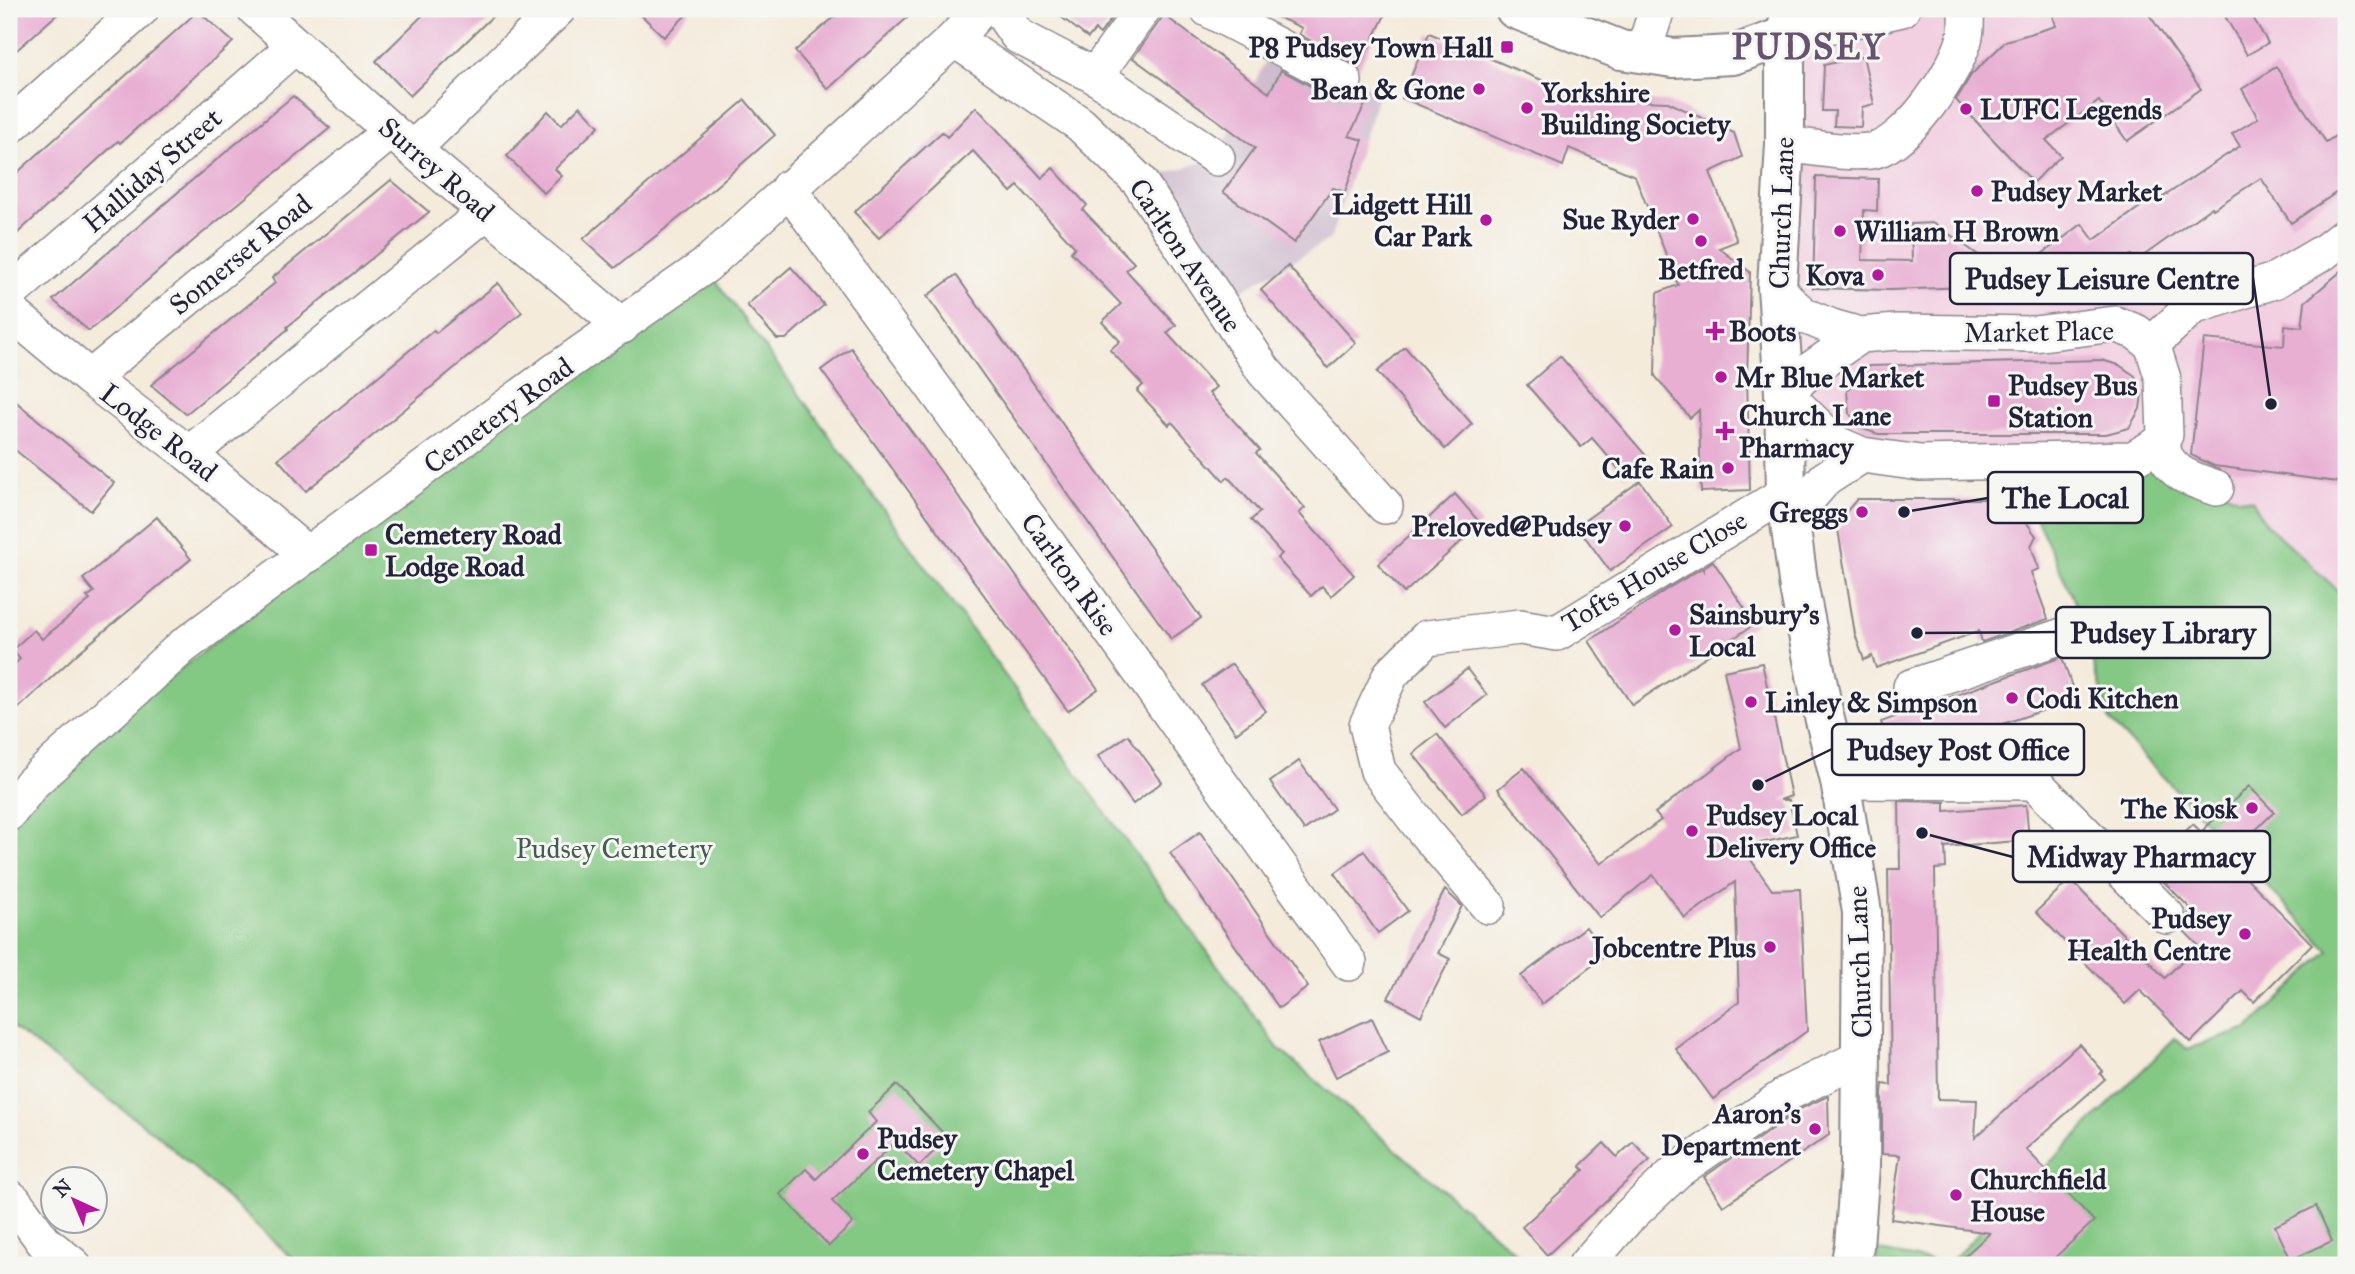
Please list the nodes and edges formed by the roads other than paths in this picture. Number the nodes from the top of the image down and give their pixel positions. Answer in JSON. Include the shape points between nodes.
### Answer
{"nodes":[{"id":1,"x":141,"y":9,"type":"edge"},
{"id":2,"x":255,"y":9,"type":"edge"},
{"id":3,"x":558,"y":9,"type":"edge"},
{"id":4,"x":981,"y":9,"type":"edge"},
{"id":5,"x":999,"y":9,"type":"edge"},
{"id":6,"x":1143,"y":9,"type":"edge"},
{"id":7,"x":1208,"y":9,"type":"edge"},
{"id":8,"x":1515,"y":9,"type":"edge"},
{"id":9,"x":1657,"y":9,"type":"edge"},
{"id":10,"x":1902,"y":9,"type":"edge"},
{"id":11,"x":1966,"y":9,"type":"edge"},
{"id":12,"x":1788,"y":22,"type":"edge"},
{"id":13,"x":954,"y":39,"type":"junction"},
{"id":14,"x":295,"y":46,"type":"junction"},
{"id":15,"x":1643,"y":53,"type":"junction"},
{"id":16,"x":1095,"y":76,"type":"junction"},
{"id":17,"x":1344,"y":81,"type":"dead end"},
{"id":18,"x":9,"y":127,"type":"edge"},
{"id":19,"x":402,"y":140,"type":"junction"},
{"id":20,"x":1785,"y":144,"type":"junction"},
{"id":21,"x":1217,"y":158,"type":"dead end"},
{"id":22,"x":788,"y":188,"type":"junction"},
{"id":23,"x":486,"y":212,"type":"junction"},
{"id":24,"x":2346,"y":235,"type":"edge"},
{"id":25,"x":1777,"y":287,"type":"junction"},
{"id":26,"x":9,"y":294,"type":"edge"},
{"id":27,"x":9,"y":311,"type":"edge"},
{"id":28,"x":622,"y":326,"type":"junction"},
{"id":29,"x":1860,"y":335,"type":"junction"},
{"id":30,"x":2152,"y":344,"type":"junction"},
{"id":31,"x":90,"y":378,"type":"junction"},
{"id":32,"x":1784,"y":393,"type":"junction"},
{"id":33,"x":2159,"y":444,"type":"junction"},
{"id":34,"x":188,"y":454,"type":"junction"},
{"id":35,"x":1862,"y":455,"type":"junction"},
{"id":36,"x":2216,"y":488,"type":"dead end"},
{"id":37,"x":1385,"y":506,"type":"dead end"},
{"id":38,"x":1788,"y":510,"type":"junction"},
{"id":39,"x":308,"y":555,"type":"junction"},
{"id":40,"x":2068,"y":634,"type":"dead end"},
{"id":41,"x":1911,"y":687,"type":"dead end"},
{"id":42,"x":1840,"y":781,"type":"junction"},
{"id":43,"x":9,"y":813,"type":"edge"},
{"id":44,"x":1488,"y":906,"type":"dead end"},
{"id":45,"x":2167,"y":916,"type":"dead end"},
{"id":46,"x":1349,"y":963,"type":"dead end"},
{"id":47,"x":1862,"y":1057,"type":"junction"},
{"id":48,"x":9,"y":1197,"type":"edge"},
{"id":49,"x":73,"y":1265,"type":"edge"},
{"id":50,"x":1586,"y":1265,"type":"edge"},
{"id":51,"x":1850,"y":1265,"type":"edge"}],
"edges":[{"from":1,"to":18,"type":"street"},
{"from":2,"to":14,"type":"street","name":"Surrey Road"},
{"from":3,"to":19,"type":"street","name":"Somerset Road"},
{"from":4,"to":13,"type":"street","name":"Cemetery Road"},
{"from":5,"to":16,"type":"street","via":[[1018,36]]},
{"from":6,"to":16,"type":"street"},
{"from":7,"to":17,"type":"street"},
{"from":8,"to":15,"type":"main road","via":[[1621,50]]},
{"from":9,"to":15,"type":"street"},
{"from":10,"to":12,"type":"street"},
{"from":11,"to":20,"type":"street","via":[[1965,37],[1950,71],[1928,107],[1889,145],[1871,151]]},
{"from":12,"to":15,"type":"main road","via":[[1733,55],[1673,58]]},
{"from":12,"to":20,"type":"main road","name":"Church Lane"},
{"from":13,"to":22,"type":"street","name":"Cemetery Road"},
{"from":13,"to":37,"type":"street","name":"Carlton Avenue","via":[[1080,124],[1139,181],[1264,371]]},
{"from":14,"to":19,"type":"street","name":"Surrey Road"},
{"from":14,"to":26,"type":"street","name":"Halliday Street"},
{"from":16,"to":21,"type":"street"},
{"from":19,"to":23,"type":"street","name":"Surrey Road"},
{"from":19,"to":31,"type":"street","name":"Somerset Road"},
{"from":20,"to":25,"type":"main road","name":"Church Lane"},
{"from":22,"to":28,"type":"street","name":"Cemetery Road","via":[[705,266]]},
{"from":22,"to":46,"type":"street","name":"Carlton Rise"},
{"from":23,"to":28,"type":"street","name":"Surrey Road"},
{"from":23,"to":34,"type":"street"},
{"from":24,"to":30,"type":"street","via":[[2274,281],[2192,307]]},
{"from":25,"to":29,"type":"street","name":"Market Place","via":[[1805,316]]},
{"from":25,"to":32,"type":"main road","name":"Church Lane"},
{"from":27,"to":31,"type":"street","name":"Lodge Road"},
{"from":28,"to":39,"type":"street","name":"Cemetery Road"},
{"from":29,"to":30,"type":"street","name":"Market Place","via":[[2034,334],[2116,324]]},
{"from":29,"to":32,"type":"street"},
{"from":30,"to":33,"type":"street","name":"Market Place","via":[[2163,379],[2165,435]]},
{"from":31,"to":34,"type":"street","name":"Lodge Road"},
{"from":32,"to":35,"type":"street","via":[[1835,443]]},
{"from":32,"to":38,"type":"main road","name":"Church Lane"},
{"from":33,"to":35,"type":"street","via":[[2133,459],[1920,463]]},
{"from":33,"to":36,"type":"street","via":[[2184,477]]},
{"from":34,"to":39,"type":"street","name":"Lodge Road"},
{"from":35,"to":38,"type":"street"},
{"from":38,"to":42,"type":"main road","name":"Church Lane","via":[[1807,630]]},
{"from":38,"to":44,"type":"street","name":"Tofts House Close","via":[[1557,633],[1520,626],[1427,638],[1391,674],[1367,726],[1378,771]]},
{"from":39,"to":43,"type":"street","name":"Cemetery Road","via":[[182,647],[32,783]]},
{"from":40,"to":41,"type":"street"},
{"from":42,"to":45,"type":"street","via":[[2034,782]]},
{"from":42,"to":47,"type":"main road","name":"Church Lane","via":[[1862,912]]},
{"from":47,"to":50,"type":"street","via":[[1790,1092],[1677,1171]]},
{"from":47,"to":51,"type":"main road","name":"Church Lane","via":[[1860,1166]]},
{"from":48,"to":49,"type":"street","via":[[44,1242]]}]}
